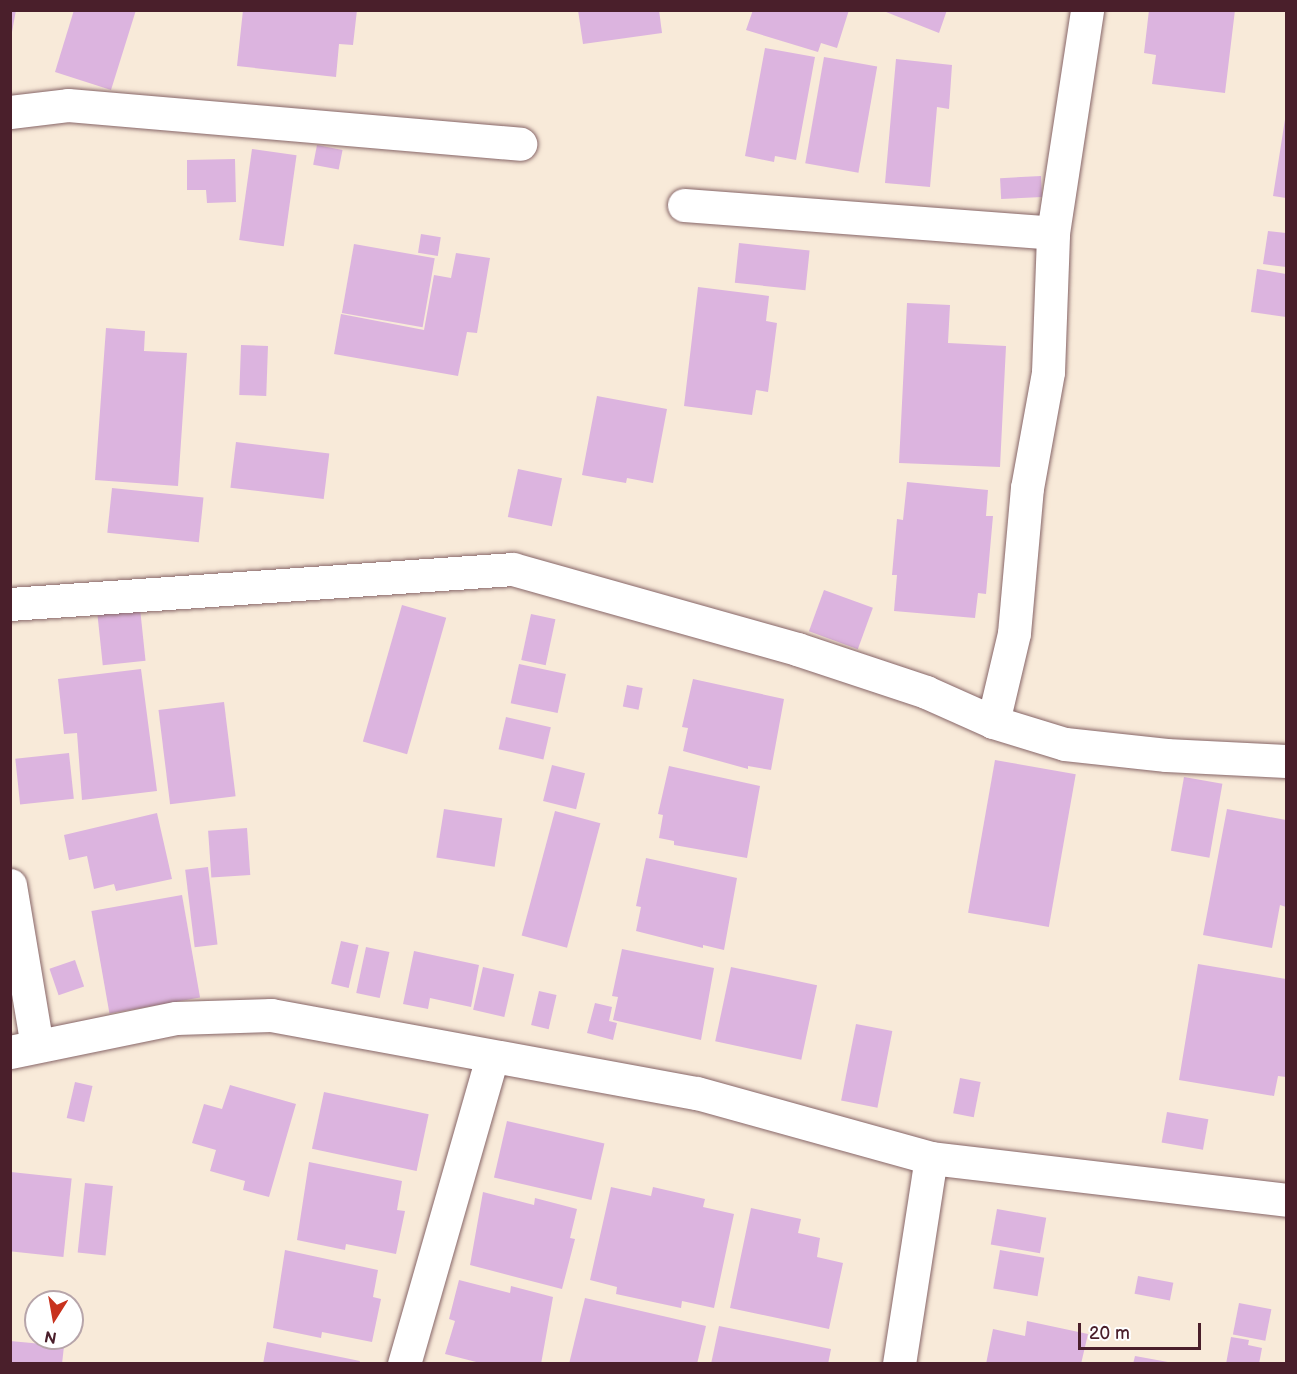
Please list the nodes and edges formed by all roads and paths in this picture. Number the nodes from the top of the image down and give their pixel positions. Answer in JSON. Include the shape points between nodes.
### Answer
{"nodes":[{"id":1,"x":1087,"y":10,"type":"edge"},
{"id":2,"x":10,"y":112,"type":"edge"},
{"id":3,"x":520,"y":144,"type":"dead end"},
{"id":4,"x":684,"y":205,"type":"dead end"},
{"id":5,"x":1053,"y":233,"type":"junction"},
{"id":6,"x":10,"y":604,"type":"edge"},
{"id":7,"x":993,"y":722,"type":"junction"},
{"id":8,"x":1287,"y":761,"type":"edge"},
{"id":9,"x":10,"y":885,"type":"edge"},
{"id":10,"x":24,"y":1049,"type":"edge"},
{"id":11,"x":492,"y":1057,"type":"junction"},
{"id":12,"x":931,"y":1158,"type":"junction"},
{"id":13,"x":1287,"y":1200,"type":"edge"},
{"id":14,"x":404,"y":1364,"type":"edge"},
{"id":15,"x":899,"y":1364,"type":"edge"}],
"edges":[{"from":1,"to":5,"type":"street"},
{"from":2,"to":3,"type":"street","via":[[68,105]]},
{"from":4,"to":5,"type":"street"},
{"from":5,"to":7,"type":"street","via":[[1048,372],[1027,488],[1014,633]]},
{"from":6,"to":7,"type":"street","via":[[513,569],[797,649],[926,692]]},
{"from":7,"to":8,"type":"street","via":[[1065,744],[1166,755]]},
{"from":9,"to":10,"type":"street"},
{"from":10,"to":11,"type":"street","via":[[176,1018],[272,1015]]},
{"from":11,"to":12,"type":"street","via":[[697,1093]]},
{"from":11,"to":14,"type":"street"},
{"from":12,"to":13,"type":"street"},
{"from":12,"to":15,"type":"street"}]}
